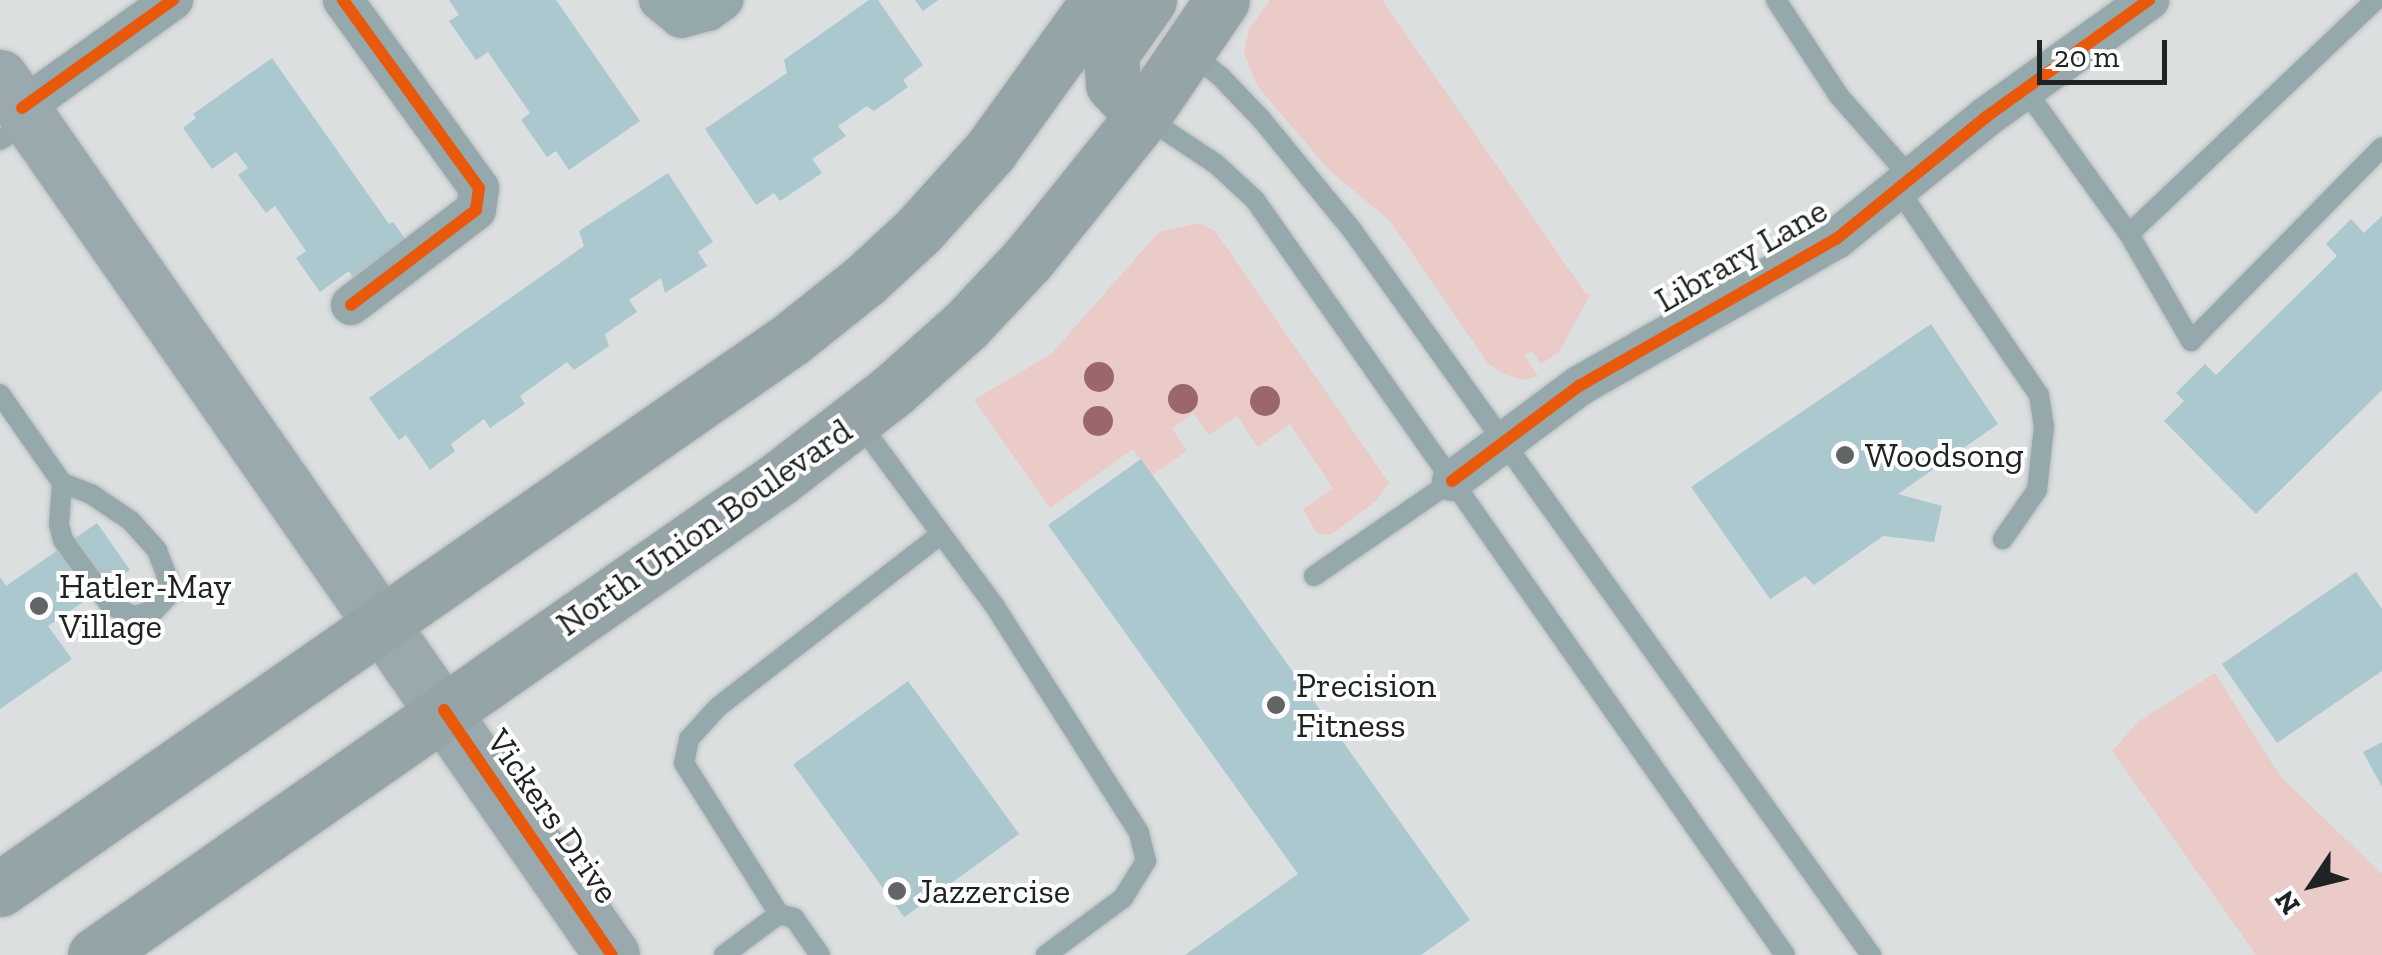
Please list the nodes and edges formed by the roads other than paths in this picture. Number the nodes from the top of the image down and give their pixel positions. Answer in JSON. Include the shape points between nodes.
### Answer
{"nodes":[{"id":1,"x":174,"y":0,"type":"edge"},
{"id":2,"x":344,"y":0,"type":"edge"},
{"id":3,"x":658,"y":0,"type":"edge"},
{"id":4,"x":723,"y":0,"type":"edge"},
{"id":5,"x":1099,"y":0,"type":"edge"},
{"id":6,"x":1149,"y":0,"type":"edge"},
{"id":7,"x":1222,"y":0,"type":"edge"},
{"id":8,"x":1776,"y":0,"type":"edge"},
{"id":9,"x":2149,"y":0,"type":"edge"},
{"id":10,"x":2376,"y":0,"type":"edge"},
{"id":11,"x":1186,"y":50,"type":"junction"},
{"id":12,"x":2024,"y":88,"type":"junction"},
{"id":13,"x":13,"y":112,"type":"edge"},
{"id":14,"x":1144,"y":116,"type":"junction"},
{"id":15,"x":2382,"y":147,"type":"edge"},
{"id":16,"x":1904,"y":184,"type":"junction"},
{"id":17,"x":2128,"y":234,"type":"junction"},
{"id":18,"x":351,"y":305,"type":"dead end"},
{"id":19,"x":0,"y":394,"type":"edge"},
{"id":20,"x":856,"y":419,"type":"junction"},
{"id":21,"x":1503,"y":443,"type":"junction"},
{"id":22,"x":1452,"y":481,"type":"junction"},
{"id":23,"x":62,"y":484,"type":"junction"},
{"id":24,"x":942,"y":534,"type":"junction"},
{"id":25,"x":2004,"y":539,"type":"dead end"},
{"id":26,"x":1314,"y":576,"type":"dead end"},
{"id":27,"x":384,"y":622,"type":"junction"},
{"id":28,"x":444,"y":710,"type":"junction"},
{"id":29,"x":0,"y":889,"type":"edge"},
{"id":30,"x":779,"y":914,"type":"junction"},
{"id":31,"x":94,"y":955,"type":"edge"},
{"id":32,"x":612,"y":955,"type":"edge"},
{"id":33,"x":724,"y":955,"type":"edge"},
{"id":34,"x":820,"y":955,"type":"edge"},
{"id":35,"x":1046,"y":955,"type":"edge"},
{"id":36,"x":1785,"y":955,"type":"edge"},
{"id":37,"x":1870,"y":955,"type":"edge"}],
"edges":[{"from":1,"to":13,"type":"street"},
{"from":2,"to":18,"type":"street","via":[[479,188],[476,210]]},
{"from":3,"to":4,"type":"street","via":[[681,18]]},
{"from":5,"to":27,"type":"main road","via":[[990,150],[866,280],[791,340]]},
{"from":6,"to":14,"type":"main road","via":[[1111,54],[1113,84]]},
{"from":7,"to":11,"type":"main road","name":"North Union Boulevard"},
{"from":8,"to":16,"type":"lane"},
{"from":9,"to":12,"type":"street","name":"Library Lane"},
{"from":10,"to":17,"type":"lane"},
{"from":11,"to":14,"type":"main road","name":"North Union Boulevard"},
{"from":11,"to":21,"type":"lane","via":[[1262,120],[1352,230]]},
{"from":12,"to":16,"type":"street","name":"Library Lane"},
{"from":12,"to":17,"type":"lane"},
{"from":13,"to":27,"type":"main road","name":"Vickers Drive"},
{"from":14,"to":20,"type":"main road","name":"North Union Boulevard","via":[[966,325]]},
{"from":14,"to":22,"type":"lane","via":[[1216,164],[1255,200]]},
{"from":15,"to":17,"type":"lane","via":[[2191,341]]},
{"from":16,"to":21,"type":"street","name":"Library Lane","via":[[1822,248],[1656,338]]},
{"from":16,"to":25,"type":"lane","via":[[2040,395],[2037,490]]},
{"from":19,"to":23,"type":"lane"},
{"from":20,"to":24,"type":"lane"},
{"from":20,"to":28,"type":"main road","name":"North Union Boulevard"},
{"from":21,"to":22,"type":"street","name":"Library Lane"},
{"from":21,"to":37,"type":"lane"},
{"from":22,"to":26,"type":"lane"},
{"from":22,"to":36,"type":"lane"},
{"from":23,"to":23,"type":"lane","via":[[63,540],[110,605],[134,616],[155,610],[167,597],[168,579],[157,550],[131,521]]},
{"from":24,"to":30,"type":"lane","via":[[718,707],[689,740],[684,764]]},
{"from":24,"to":35,"type":"lane","via":[[1139,832],[1146,861],[1122,898]]},
{"from":27,"to":28,"type":"main road","name":"Vickers Drive"},
{"from":27,"to":29,"type":"main road"},
{"from":28,"to":31,"type":"main road","name":"North Union Boulevard"},
{"from":28,"to":32,"type":"main road","name":"Vickers Drive"},
{"from":30,"to":33,"type":"lane"},
{"from":30,"to":34,"type":"lane","via":[[794,918]]}]}
